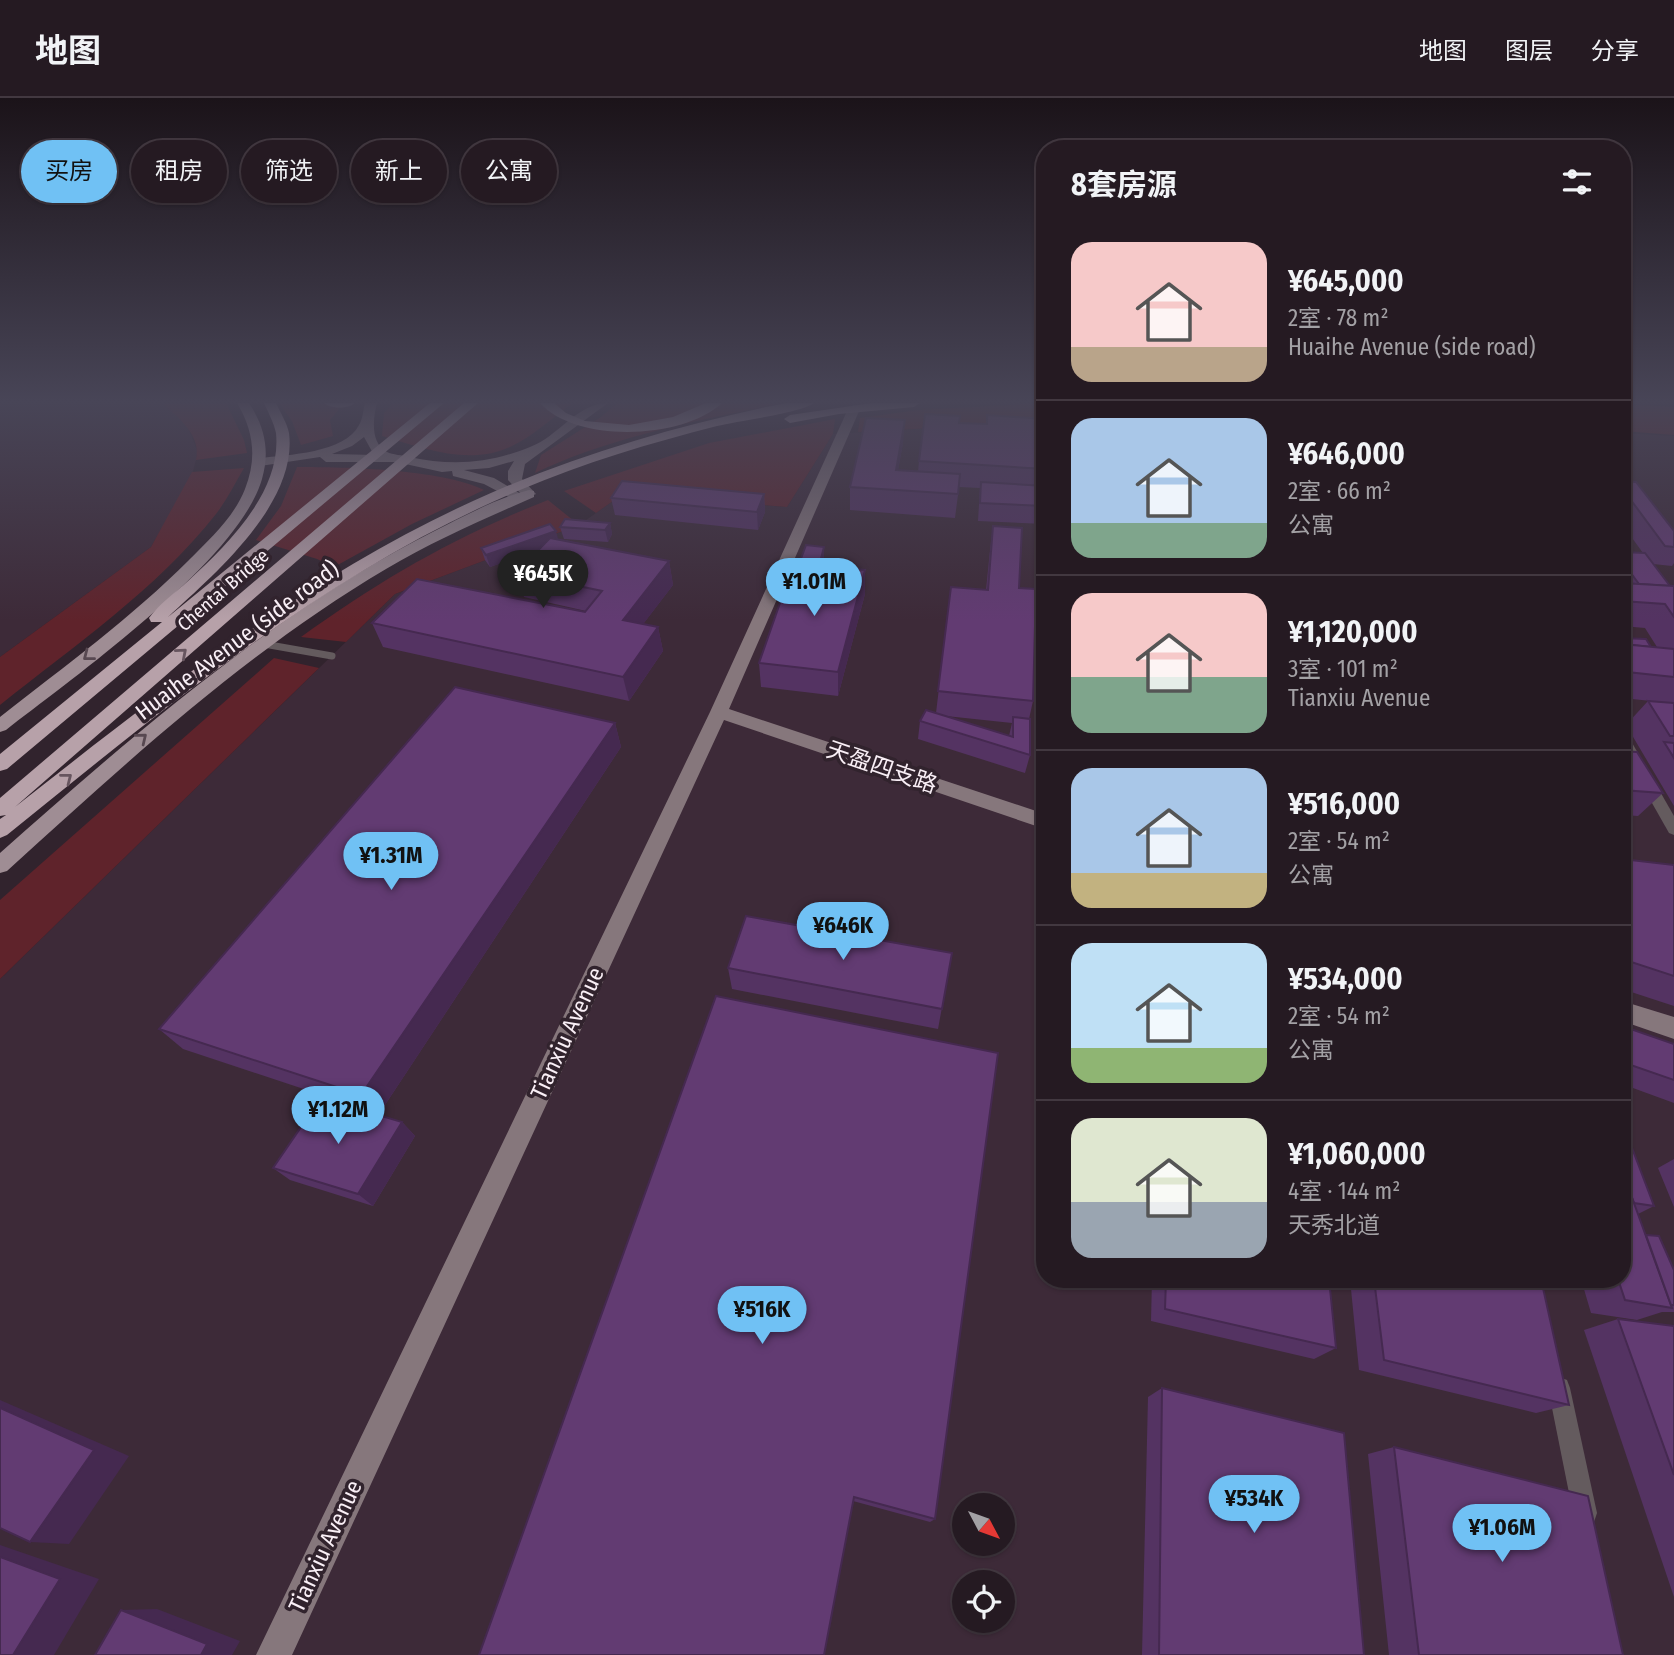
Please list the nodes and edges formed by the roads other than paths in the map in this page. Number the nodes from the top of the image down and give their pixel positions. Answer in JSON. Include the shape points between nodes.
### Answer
{"nodes":[{"id":1,"x":255,"y":476,"type":"edge"},
{"id":2,"x":277,"y":476,"type":"edge"},
{"id":3,"x":350,"y":476,"type":"edge"},
{"id":4,"x":390,"y":476,"type":"edge"},
{"id":5,"x":470,"y":476,"type":"edge"},
{"id":6,"x":514,"y":476,"type":"edge"},
{"id":7,"x":544,"y":476,"type":"edge"},
{"id":8,"x":581,"y":476,"type":"edge"},
{"id":9,"x":824,"y":476,"type":"edge"},
{"id":10,"x":524,"y":496,"type":"junction"},
{"id":11,"x":261,"y":643,"type":"junction"},
{"id":12,"x":332,"y":656,"type":"dead end"},
{"id":13,"x":719,"y":712,"type":"junction"},
{"id":14,"x":0,"y":726,"type":"edge"},
{"id":15,"x":0,"y":748,"type":"edge"},
{"id":16,"x":1631,"y":753,"type":"edge"},
{"id":17,"x":0,"y":764,"type":"edge"},
{"id":18,"x":1036,"y":819,"type":"edge"},
{"id":19,"x":4,"y":820,"type":"edge"},
{"id":20,"x":1674,"y":829,"type":"edge"},
{"id":21,"x":0,"y":865,"type":"edge"},
{"id":22,"x":1631,"y":1014,"type":"edge"},
{"id":23,"x":1674,"y":1028,"type":"edge"},
{"id":24,"x":1553,"y":1360,"type":"edge"},
{"id":25,"x":1589,"y":1534,"type":"edge"},
{"id":26,"x":274,"y":1655,"type":"edge"}],
"edges":[{"from":1,"to":14,"type":"main road","one_way":true,"via":[[237,517],[189,570],[140,615]]},
{"from":2,"to":15,"type":"highway","via":[[261,509],[219,558],[100,668]]},
{"from":3,"to":17,"type":"highway","name":"Chentai Bridge"},
{"from":19,"to":4,"type":"highway","name":"Chentai Bridge","one_way":true},
{"from":5,"to":10,"type":"street"},
{"from":6,"to":10,"type":"street"},
{"from":19,"to":7,"type":"highway","one_way":true,"via":[[342,578],[473,506]]},
{"from":8,"to":10,"type":"highway"},
{"from":9,"to":13,"type":"street","name":"Tianxiu Avenue"},
{"from":10,"to":11,"type":"main road","name":"Huaihe Avenue (side road)","via":[[436,535],[354,580]]},
{"from":11,"to":12,"type":"lane"},
{"from":21,"to":11,"type":"main road","name":"Huaihe Avenue (side road)","one_way":true,"via":[[134,745]]},
{"from":13,"to":18,"type":"street","name":"天盈四支路"},
{"from":13,"to":26,"type":"street","name":"Tianxiu Avenue"},
{"from":16,"to":20,"type":"street"},
{"from":22,"to":23,"type":"street"},
{"from":24,"to":25,"type":"street"}]}
